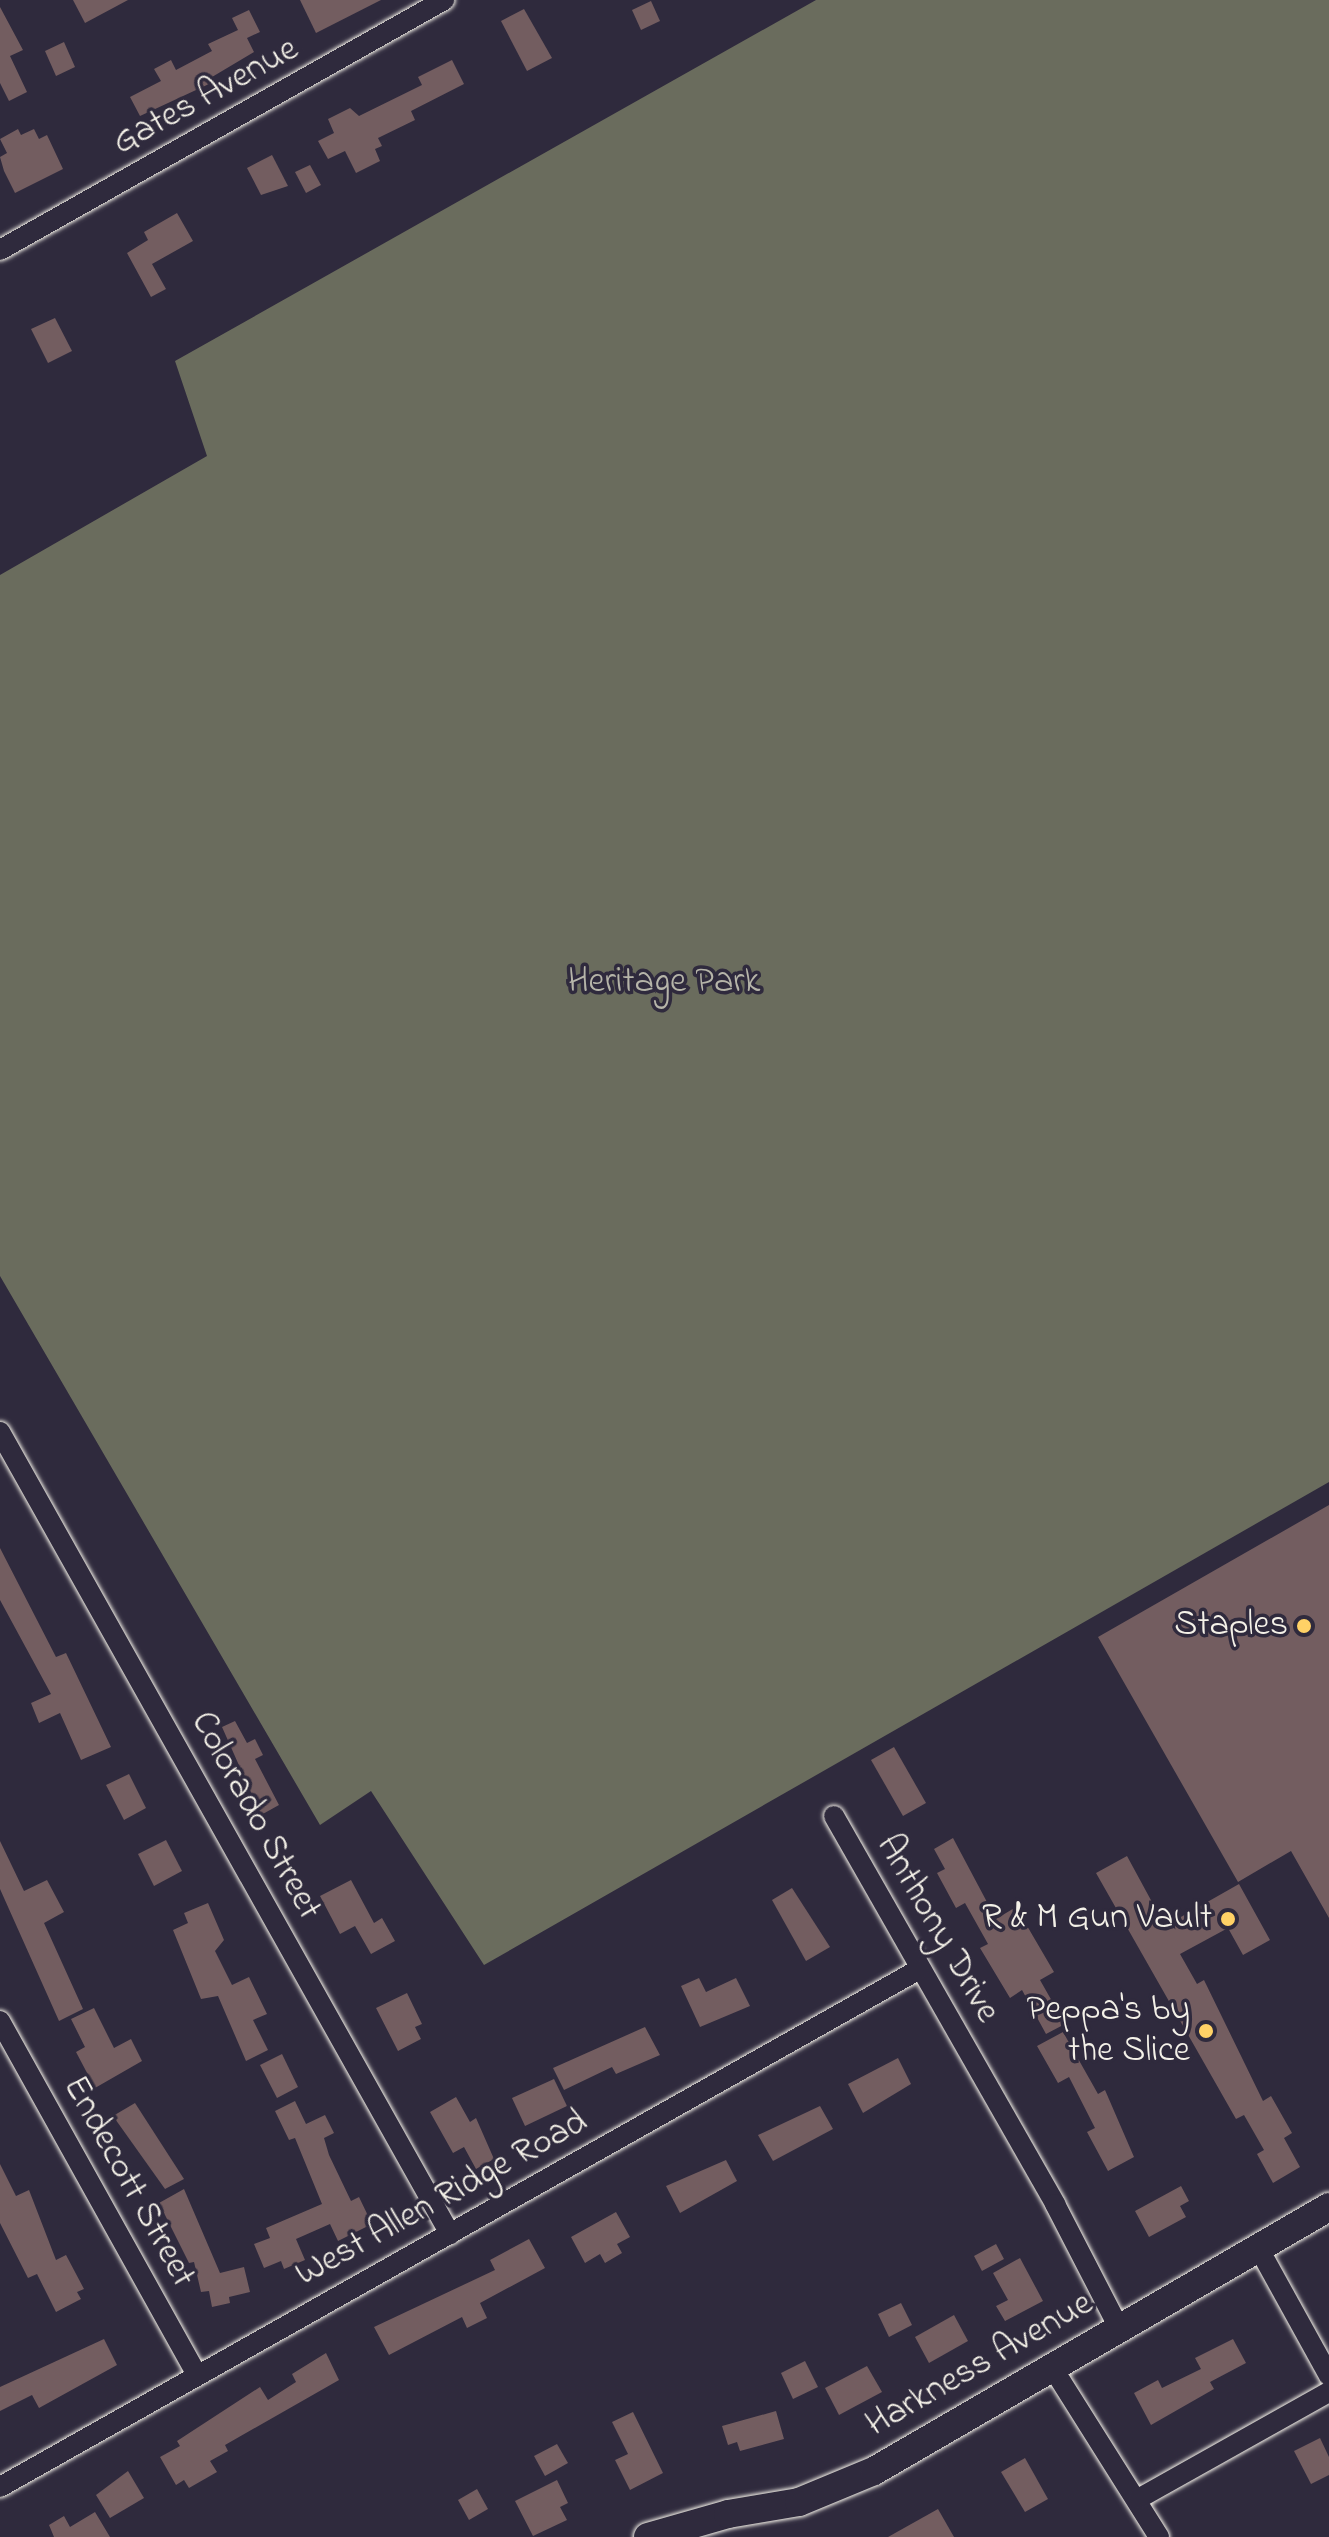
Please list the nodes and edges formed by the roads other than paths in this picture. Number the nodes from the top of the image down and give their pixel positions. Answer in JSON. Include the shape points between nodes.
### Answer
{"nodes":[{"id":1,"x":444,"y":0,"type":"edge"},
{"id":2,"x":0,"y":250,"type":"edge"},
{"id":3,"x":0,"y":1432,"type":"edge"},
{"id":4,"x":834,"y":1816,"type":"dead end"},
{"id":5,"x":918,"y":1970,"type":"junction"},
{"id":6,"x":0,"y":2021,"type":"edge"},
{"id":7,"x":1329,"y":2207,"type":"edge"},
{"id":8,"x":450,"y":2234,"type":"junction"},
{"id":9,"x":1259,"y":2249,"type":"junction"},
{"id":10,"x":1119,"y":2328,"type":"junction"},
{"id":11,"x":1052,"y":2367,"type":"junction"},
{"id":12,"x":197,"y":2375,"type":"junction"},
{"id":13,"x":1329,"y":2376,"type":"edge"},
{"id":14,"x":1329,"y":2392,"type":"edge"},
{"id":15,"x":0,"y":2487,"type":"edge"},
{"id":16,"x":1138,"y":2499,"type":"junction"},
{"id":17,"x":648,"y":2537,"type":"edge"},
{"id":18,"x":1159,"y":2537,"type":"edge"}],
"edges":[{"from":1,"to":2,"type":"street","name":"Gates Avenue"},
{"from":3,"to":8,"type":"street","name":"Colorado Street"},
{"from":4,"to":5,"type":"street","name":"Anthony Drive"},
{"from":5,"to":8,"type":"street","name":"West Allen Ridge Road"},
{"from":5,"to":10,"type":"street","name":"Anthony Drive","via":[[1055,2204]]},
{"from":6,"to":12,"type":"street","name":"Endecott Street"},
{"from":7,"to":9,"type":"main road","name":"Harkness Avenue"},
{"from":8,"to":12,"type":"street","name":"West Allen Ridge Road"},
{"from":9,"to":10,"type":"main road","name":"Harkness Avenue"},
{"from":9,"to":13,"type":"street"},
{"from":10,"to":11,"type":"main road","name":"Harkness Avenue"},
{"from":11,"to":16,"type":"street"},
{"from":11,"to":17,"type":"main road","name":"Harkness Avenue","via":[[874,2471],[826,2493]]},
{"from":12,"to":15,"type":"street","name":"West Allen Ridge Road"},
{"from":14,"to":16,"type":"street"},
{"from":16,"to":18,"type":"street"}]}
